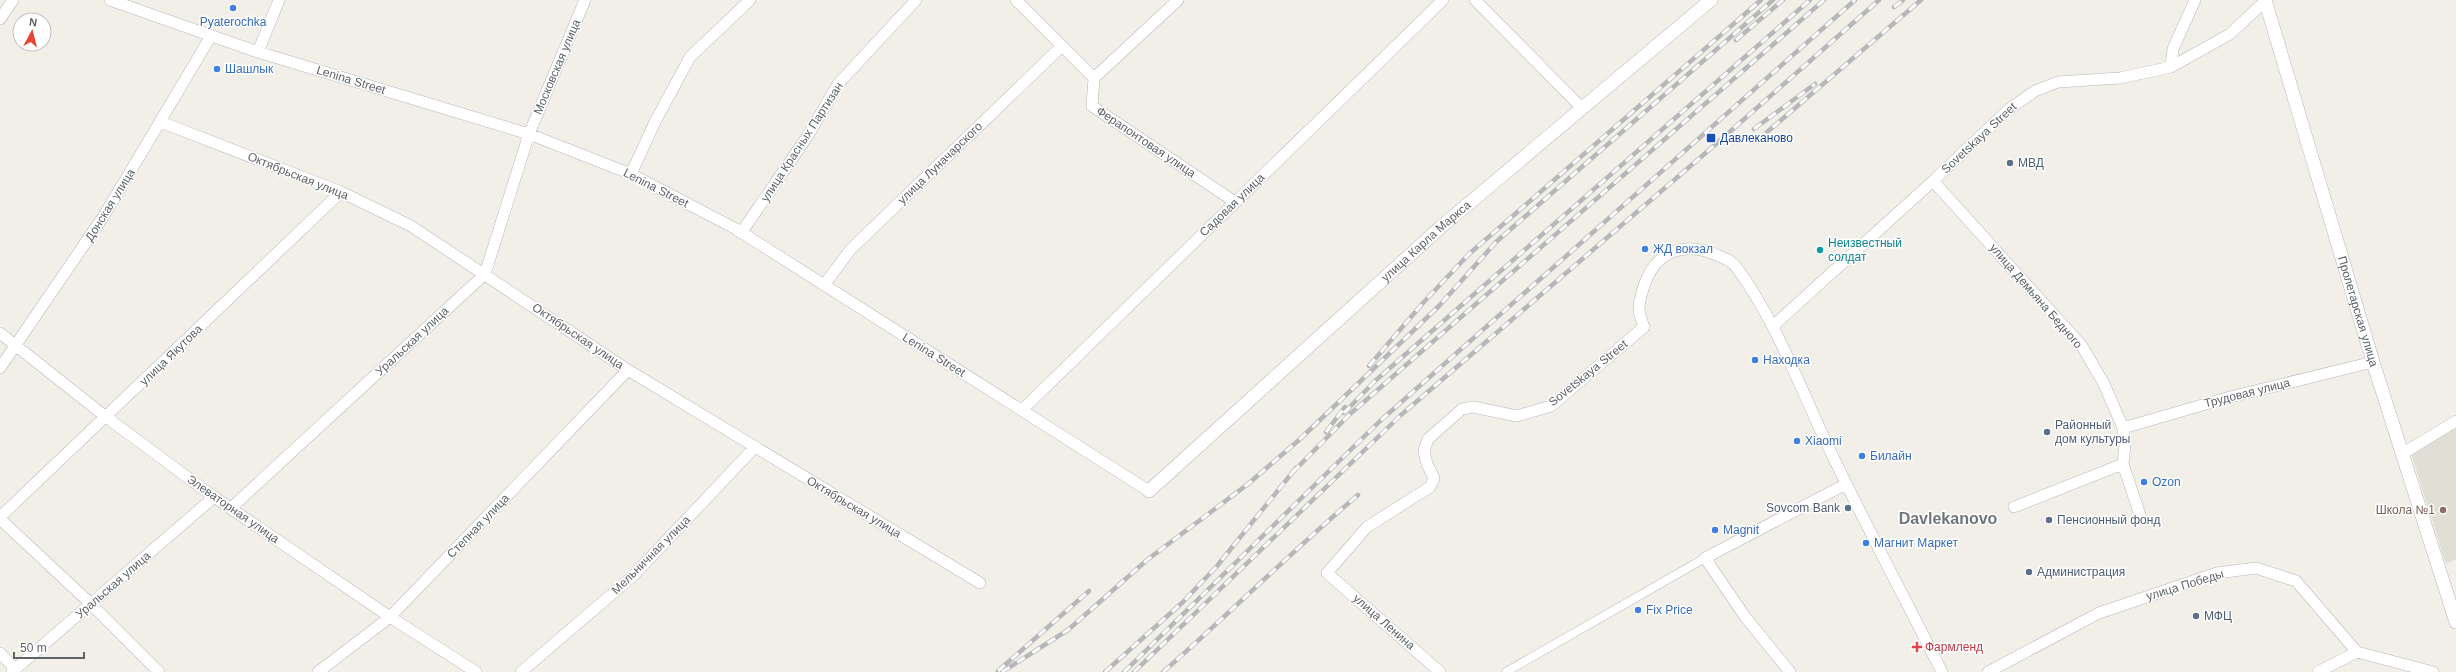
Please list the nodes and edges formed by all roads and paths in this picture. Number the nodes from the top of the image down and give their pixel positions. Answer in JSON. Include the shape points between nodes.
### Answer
{"nodes":[{"id":1,"x":110,"y":0,"type":"edge"},
{"id":2,"x":279,"y":0,"type":"edge"},
{"id":3,"x":585,"y":0,"type":"edge"},
{"id":4,"x":750,"y":0,"type":"edge"},
{"id":5,"x":916,"y":0,"type":"edge"},
{"id":6,"x":1016,"y":0,"type":"edge"},
{"id":7,"x":1178,"y":0,"type":"edge"},
{"id":8,"x":1443,"y":0,"type":"edge"},
{"id":9,"x":1475,"y":0,"type":"edge"},
{"id":10,"x":1711,"y":0,"type":"edge"},
{"id":11,"x":2195,"y":0,"type":"edge"},
{"id":12,"x":2264,"y":1,"type":"edge"},
{"id":13,"x":8,"y":2,"type":"edge"},
{"id":14,"x":0,"y":19,"type":"edge"},
{"id":15,"x":211,"y":36,"type":"junction"},
{"id":16,"x":1062,"y":46,"type":"junction"},
{"id":17,"x":258,"y":52,"type":"junction"},
{"id":18,"x":2171,"y":67,"type":"junction"},
{"id":19,"x":1094,"y":78,"type":"junction"},
{"id":20,"x":1581,"y":108,"type":"junction"},
{"id":21,"x":161,"y":122,"type":"junction"},
{"id":22,"x":529,"y":134,"type":"junction"},
{"id":23,"x":631,"y":174,"type":"junction"},
{"id":24,"x":1934,"y":181,"type":"junction"},
{"id":25,"x":341,"y":192,"type":"junction"},
{"id":26,"x":1235,"y":202,"type":"junction"},
{"id":27,"x":741,"y":233,"type":"junction"},
{"id":28,"x":485,"y":274,"type":"junction"},
{"id":29,"x":824,"y":285,"type":"junction"},
{"id":30,"x":1773,"y":326,"type":"junction"},
{"id":31,"x":0,"y":332,"type":"edge"},
{"id":32,"x":17,"y":344,"type":"junction"},
{"id":33,"x":2373,"y":362,"type":"junction"},
{"id":34,"x":0,"y":368,"type":"edge"},
{"id":35,"x":628,"y":370,"type":"junction"},
{"id":36,"x":1022,"y":410,"type":"junction"},
{"id":37,"x":106,"y":416,"type":"junction"},
{"id":38,"x":2456,"y":421,"type":"edge"},
{"id":39,"x":2123,"y":428,"type":"junction"},
{"id":40,"x":755,"y":447,"type":"junction"},
{"id":41,"x":2402,"y":454,"type":"junction"},
{"id":42,"x":2123,"y":464,"type":"junction"},
{"id":43,"x":1846,"y":484,"type":"junction"},
{"id":44,"x":1149,"y":491,"type":"joint"},
{"id":45,"x":214,"y":497,"type":"junction"},
{"id":46,"x":2014,"y":507,"type":"dead end"},
{"id":47,"x":231,"y":508,"type":"junction"},
{"id":48,"x":2140,"y":515,"type":"dead end"},
{"id":49,"x":0,"y":518,"type":"edge"},
{"id":50,"x":1705,"y":558,"type":"junction"},
{"id":51,"x":1327,"y":573,"type":"joint"},
{"id":52,"x":980,"y":583,"type":"dead end"},
{"id":53,"x":91,"y":604,"type":"junction"},
{"id":54,"x":390,"y":617,"type":"junction"},
{"id":55,"x":2456,"y":622,"type":"edge"},
{"id":56,"x":2357,"y":652,"type":"junction"},
{"id":57,"x":0,"y":653,"type":"edge"},
{"id":58,"x":14,"y":671,"type":"edge"},
{"id":59,"x":159,"y":672,"type":"edge"},
{"id":60,"x":318,"y":672,"type":"edge"},
{"id":61,"x":476,"y":672,"type":"edge"},
{"id":62,"x":521,"y":672,"type":"edge"},
{"id":63,"x":1440,"y":672,"type":"edge"},
{"id":64,"x":1506,"y":672,"type":"edge"},
{"id":65,"x":1790,"y":672,"type":"edge"},
{"id":66,"x":1942,"y":672,"type":"edge"},
{"id":67,"x":1988,"y":672,"type":"edge"},
{"id":68,"x":2318,"y":672,"type":"edge"},
{"id":69,"x":2433,"y":672,"type":"edge"}],
"edges":[{"from":1,"to":15,"type":"street","name":"Lenina Street"},
{"from":2,"to":17,"type":"street"},
{"from":3,"to":22,"type":"street","name":"Московская улица"},
{"from":4,"to":23,"type":"street","via":[[690,57]]},
{"from":5,"to":27,"type":"street","name":"улица Красных Партизан","via":[[838,84],[807,137]]},
{"from":6,"to":16,"type":"street"},
{"from":7,"to":19,"type":"street"},
{"from":8,"to":26,"type":"street","name":"Садовая улица"},
{"from":9,"to":20,"type":"street"},
{"from":10,"to":20,"type":"street","name":"улица Карла Маркса"},
{"from":11,"to":18,"type":"street","via":[[2173,49]]},
{"from":12,"to":18,"type":"street","name":"Sovetskaya Street","via":[[2230,34]]},
{"from":12,"to":33,"type":"street","name":"Пролетарская улица"},
{"from":13,"to":14,"type":"street"},
{"from":15,"to":17,"type":"street","name":"Lenina Street"},
{"from":15,"to":21,"type":"street","name":"Донская улица"},
{"from":16,"to":19,"type":"street"},
{"from":16,"to":29,"type":"street","name":"улица Луначарского","via":[[851,249]]},
{"from":17,"to":22,"type":"street","name":"Lenina Street"},
{"from":18,"to":24,"type":"street","name":"Sovetskaya Street","via":[[2120,78],[2058,82],[2035,91],[2008,109]]},
{"from":19,"to":26,"type":"street","name":"Ферапонтовая улица","via":[[1092,106]]},
{"from":20,"to":44,"type":"street","name":"улица Карла Маркса","via":[[1442,226]]},
{"from":21,"to":25,"type":"street","name":"Октябрьская улица"},
{"from":21,"to":32,"type":"street","name":"Донская улица","via":[[105,214]]},
{"from":22,"to":23,"type":"street","name":"Lenina Street"},
{"from":22,"to":28,"type":"street","name":"Уральская улица"},
{"from":23,"to":27,"type":"street","name":"Lenina Street"},
{"from":24,"to":30,"type":"street","name":"Sovetskaya Street"},
{"from":24,"to":39,"type":"street","name":"улица Демьяна Бедного","via":[[2082,346],[2104,384]]},
{"from":25,"to":28,"type":"street","name":"Октябрьская улица","via":[[411,226]]},
{"from":25,"to":37,"type":"street","name":"улица Якутова"},
{"from":26,"to":36,"type":"street","name":"Садовая улица"},
{"from":27,"to":29,"type":"street","name":"Lenina Street"},
{"from":28,"to":35,"type":"street","name":"Октябрьская улица"},
{"from":28,"to":47,"type":"street","name":"Уральская улица"},
{"from":29,"to":36,"type":"street","name":"Lenina Street"},
{"from":30,"to":43,"type":"street","name":"Sovetskaya Street"},
{"from":30,"to":51,"type":"street","name":"Sovetskaya Street","via":[[1731,262],[1708,251],[1690,248],[1667,253],[1646,277],[1637,312],[1644,327],[1551,406],[1517,416],[1473,407],[1462,409],[1428,440],[1424,451],[1434,478],[1430,487],[1367,527]]},
{"from":31,"to":32,"type":"street","name":"Элеваторная улица"},
{"from":32,"to":34,"type":"street","name":"Донская улица"},
{"from":32,"to":37,"type":"street","name":"Элеваторная улица"},
{"from":33,"to":39,"type":"street","name":"Трудовая улица","via":[[2230,397]]},
{"from":33,"to":41,"type":"street","name":"Пролетарская улица"},
{"from":35,"to":40,"type":"street","name":"Октябрьская улица"},
{"from":35,"to":54,"type":"street","name":"Степная улица"},
{"from":36,"to":44,"type":"street","name":"Lenina Street"},
{"from":37,"to":45,"type":"street","name":"Элеваторная улица"},
{"from":37,"to":49,"type":"street","name":"улица Якутова"},
{"from":38,"to":41,"type":"street"},
{"from":39,"to":42,"type":"street","name":"улица Демьяна Бедного"},
{"from":40,"to":52,"type":"street","name":"Октябрьская улица"},
{"from":40,"to":62,"type":"street","name":"Мельничная улица","via":[[633,576]]},
{"from":41,"to":55,"type":"street","name":"Пролетарская улица"},
{"from":42,"to":46,"type":"street"},
{"from":42,"to":48,"type":"street","name":"улица Демьяна Бедного"},
{"from":43,"to":50,"type":"street"},
{"from":43,"to":66,"type":"street","name":"Sovetskaya Street"},
{"from":45,"to":47,"type":"street","name":"Элеваторная улица"},
{"from":45,"to":53,"type":"street","name":"Уральская улица"},
{"from":47,"to":54,"type":"street","name":"Элеваторная улица"},
{"from":49,"to":53,"type":"street"},
{"from":50,"to":64,"type":"street"},
{"from":50,"to":65,"type":"street","via":[[1746,618]]},
{"from":51,"to":63,"type":"street","name":"улица Ленина"},
{"from":53,"to":58,"type":"street","name":"Уральская улица"},
{"from":53,"to":59,"type":"street"},
{"from":54,"to":60,"type":"street","name":"Степная улица"},
{"from":54,"to":61,"type":"street","name":"Элеваторная улица"},
{"from":56,"to":67,"type":"street","name":"улица Победы","via":[[2296,581],[2256,568],[2217,573],[2099,613]]},
{"from":56,"to":68,"type":"street"},
{"from":56,"to":69,"type":"street"},
{"from":57,"to":58,"type":"street"}]}
